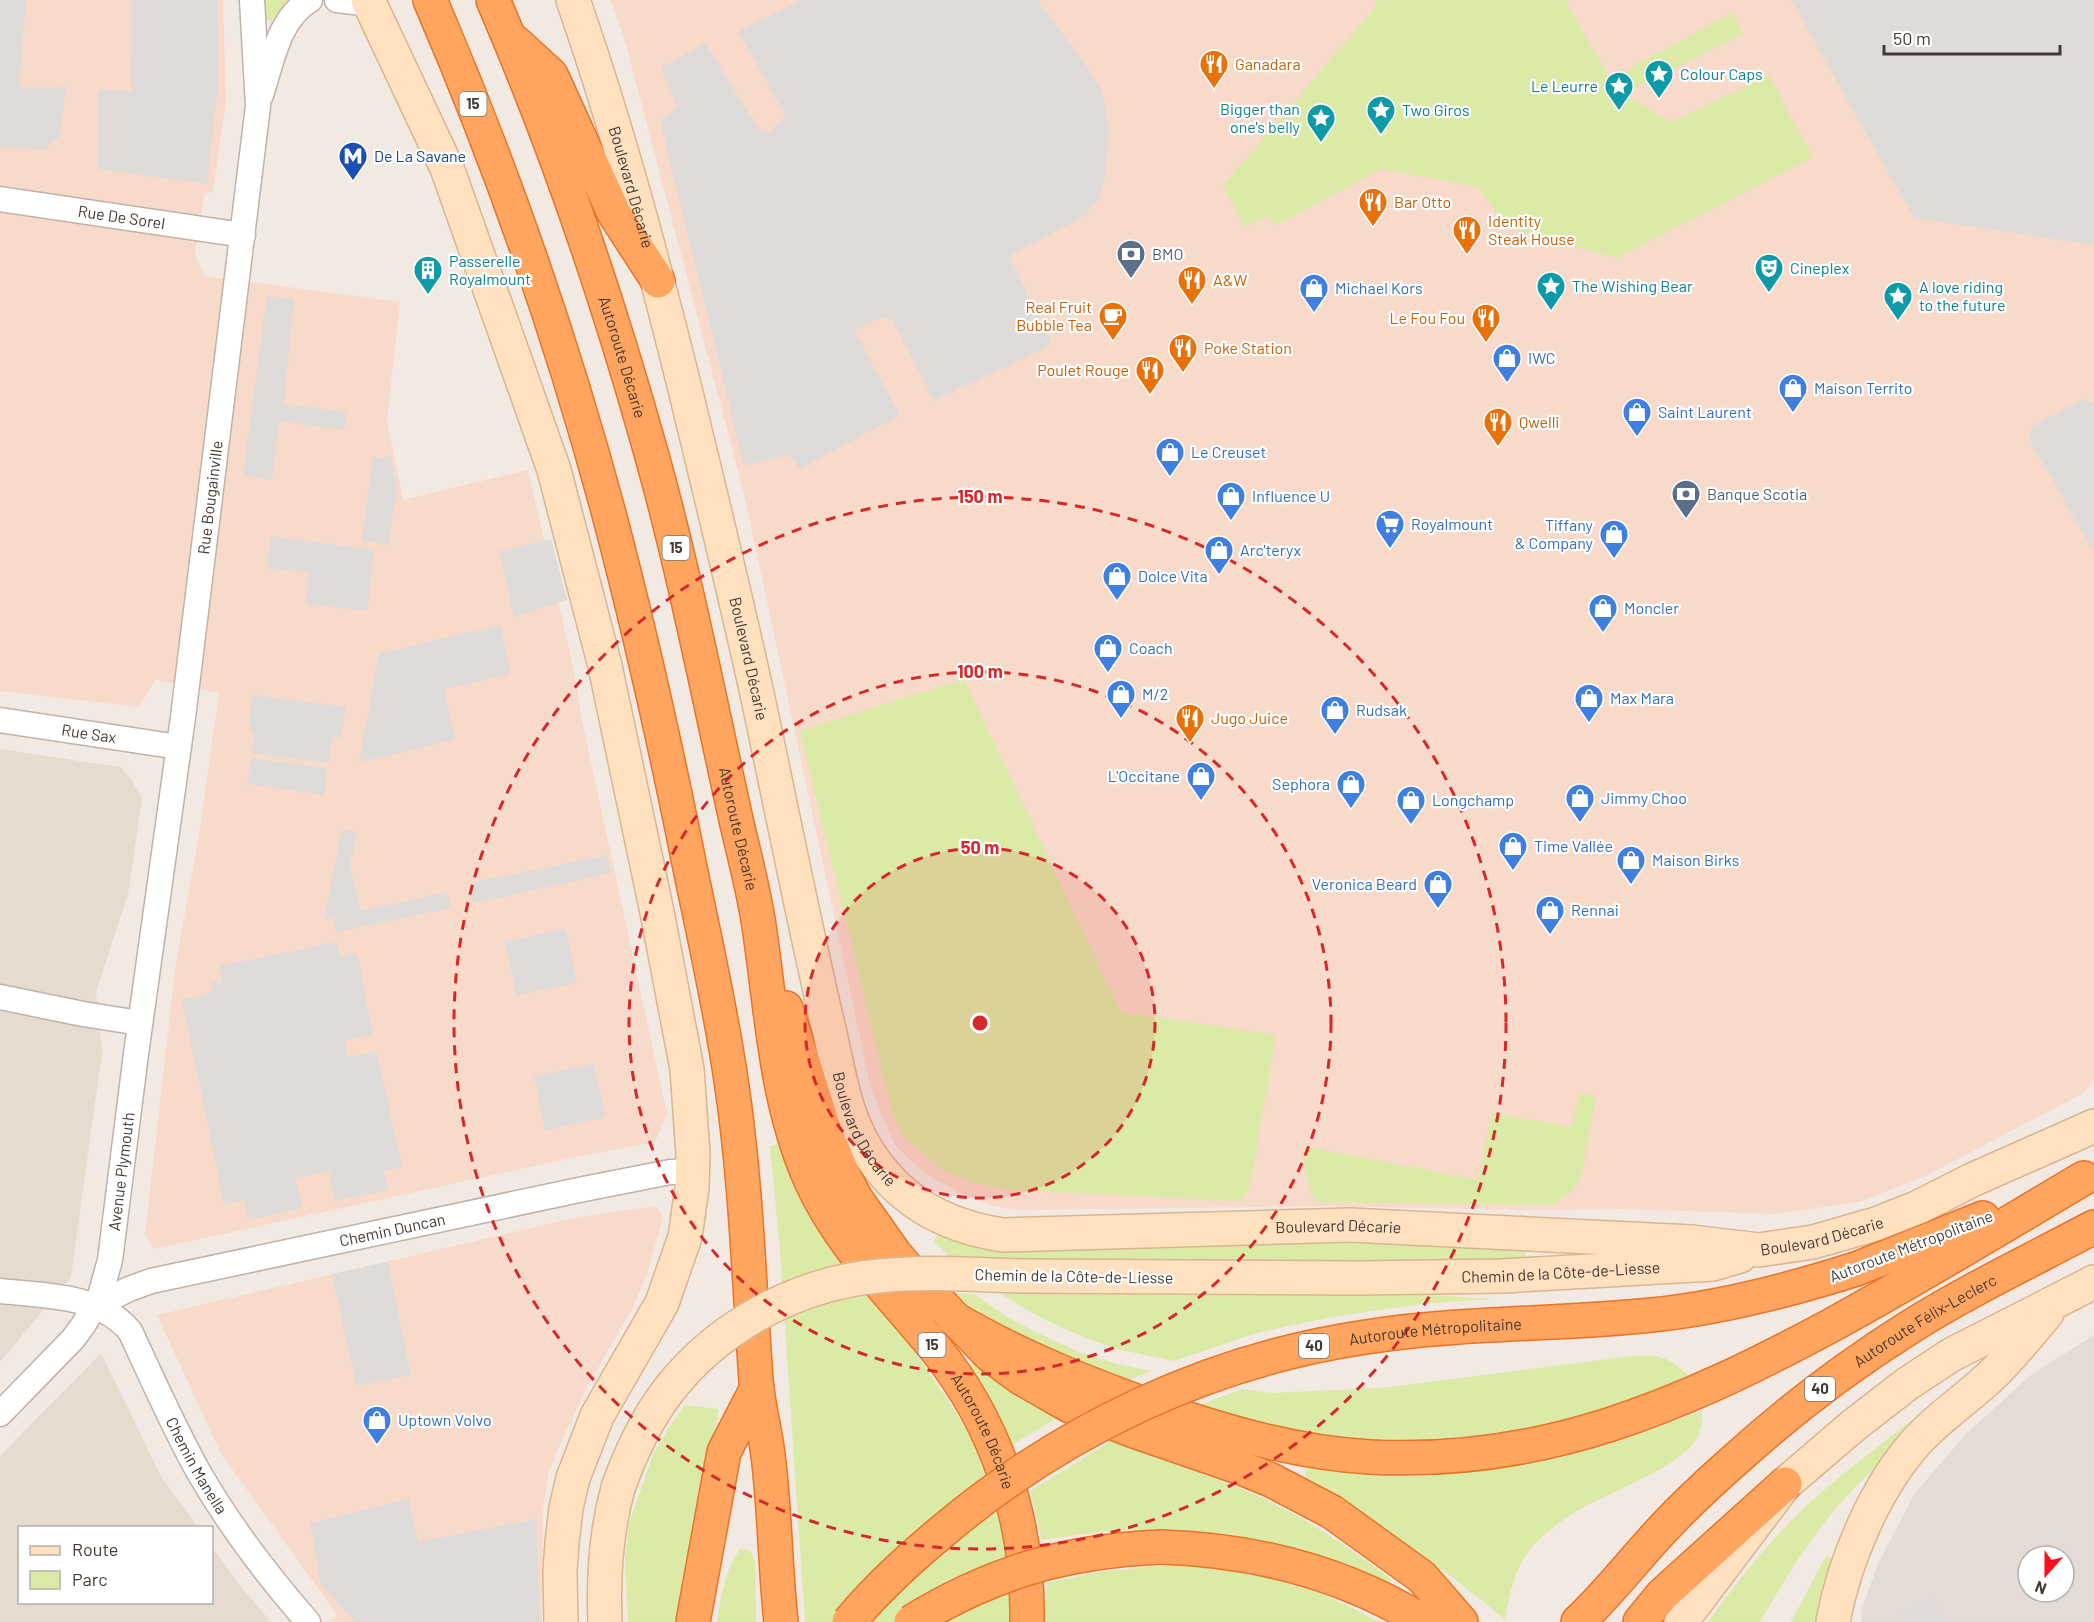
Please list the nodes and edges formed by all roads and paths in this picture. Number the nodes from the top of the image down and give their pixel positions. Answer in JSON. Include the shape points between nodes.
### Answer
{"nodes":[{"id":1,"x":252,"y":0,"type":"edge"},
{"id":2,"x":310,"y":0,"type":"edge"},
{"id":3,"x":337,"y":0,"type":"edge"},
{"id":4,"x":430,"y":0,"type":"edge"},
{"id":5,"x":493,"y":0,"type":"edge"},
{"id":6,"x":573,"y":0,"type":"edge"},
{"id":7,"x":369,"y":2,"type":"edge"},
{"id":8,"x":509,"y":36,"type":"junction"},
{"id":9,"x":258,"y":106,"type":"junction"},
{"id":10,"x":0,"y":199,"type":"edge"},
{"id":11,"x":243,"y":236,"type":"junction"},
{"id":12,"x":658,"y":281,"type":"junction"},
{"id":13,"x":0,"y":720,"type":"edge"},
{"id":14,"x":179,"y":747,"type":"junction"},
{"id":15,"x":159,"y":891,"type":"joint"},
{"id":16,"x":759,"y":920,"type":"junction"},
{"id":17,"x":0,"y":997,"type":"edge"},
{"id":18,"x":140,"y":1023,"type":"junction"},
{"id":19,"x":2094,"y":1126,"type":"edge"},
{"id":20,"x":692,"y":1171,"type":"junction"},
{"id":21,"x":2089,"y":1175,"type":"edge"},
{"id":22,"x":2094,"y":1227,"type":"edge"},
{"id":23,"x":1759,"y":1250,"type":"junction"},
{"id":24,"x":2094,"y":1282,"type":"edge"},
{"id":25,"x":0,"y":1291,"type":"edge"},
{"id":26,"x":2059,"y":1301,"type":"junction"},
{"id":27,"x":95,"y":1306,"type":"junction"},
{"id":28,"x":953,"y":1318,"type":"junction"},
{"id":29,"x":757,"y":1388,"type":"junction"},
{"id":30,"x":0,"y":1414,"type":"edge"},
{"id":31,"x":1785,"y":1484,"type":"junction"},
{"id":32,"x":1585,"y":1618,"type":"edge"},
{"id":33,"x":308,"y":1622,"type":"edge"},
{"id":34,"x":561,"y":1622,"type":"edge"},
{"id":35,"x":605,"y":1622,"type":"edge"},
{"id":36,"x":693,"y":1622,"type":"edge"},
{"id":37,"x":781,"y":1622,"type":"edge"},
{"id":38,"x":849,"y":1622,"type":"edge"},
{"id":39,"x":911,"y":1622,"type":"edge"},
{"id":40,"x":1027,"y":1622,"type":"edge"},
{"id":41,"x":1424,"y":1622,"type":"edge"},
{"id":42,"x":1461,"y":1622,"type":"edge"},
{"id":43,"x":1640,"y":1622,"type":"edge"},
{"id":44,"x":1681,"y":1622,"type":"edge"},
{"id":45,"x":1833,"y":1622,"type":"edge"}],
"edges":[{"from":1,"to":9,"type":"street","name":"Rue Bougainville"},
{"from":2,"to":9,"type":"street","name":"Rue Bougainville","via":[[284,28]]},
{"from":3,"to":7,"type":"street"},
{"from":4,"to":29,"type":"highway","number":"15","via":[[531,259],[586,434],[644,654],[731,1077],[743,1183]]},
{"from":5,"to":8,"type":"highway","name":"Autoroute Décarie","number":"15"},
{"from":6,"to":12,"type":"main road","name":"Boulevard Décarie","via":[[614,123]]},
{"from":7,"to":20,"type":"main road","via":[[447,168],[557,482],[605,666],[680,1032],[691,1105]]},
{"from":8,"to":12,"type":"highway","via":[[551,75],[614,213]]},
{"from":8,"to":16,"type":"highway","name":"Autoroute Décarie","number":"15","via":[[591,259],[647,436],[675,542]]},
{"from":9,"to":11,"type":"street","name":"Rue Bougainville"},
{"from":10,"to":11,"type":"street","name":"Rue De Sorel"},
{"from":11,"to":14,"type":"street","name":"Rue Bougainville"},
{"from":12,"to":23,"type":"main road","name":"Boulevard Décarie","via":[[740,618],[845,1095],[864,1145],[897,1188],[945,1220],[1003,1235],[1350,1225],[1692,1242]]},
{"from":13,"to":14,"type":"street","name":"Rue Sax"},
{"from":14,"to":15,"type":"street","name":"Rue Bougainville"},
{"from":15,"to":18,"type":"street","name":"Avenue Plymouth"},
{"from":16,"to":28,"type":"highway","via":[[822,1126],[843,1174],[895,1254]]},
{"from":16,"to":40,"type":"highway","name":"Autoroute Décarie","number":"15","via":[[782,1090],[793,1135],[825,1208],[840,1232],[950,1367],[989,1434],[1017,1515],[1025,1563]]},
{"from":17,"to":18,"type":"street"},
{"from":18,"to":27,"type":"street","name":"Avenue Plymouth","via":[[110,1260]]},
{"from":19,"to":23,"type":"main road","name":"Boulevard Décarie","via":[[1876,1224],[1814,1242]]},
{"from":20,"to":27,"type":"street","name":"Chemin Duncan","via":[[579,1190],[152,1281]]},
{"from":20,"to":34,"type":"main road","via":[[685,1237],[669,1287],[643,1340],[597,1416],[573,1478],[562,1543]]},
{"from":21,"to":28,"type":"highway","via":[[1874,1302],[1706,1389],[1555,1440],[1486,1453],[1399,1458],[1336,1454],[1253,1439],[1135,1401],[1034,1360]]},
{"from":21,"to":38,"type":"highway","name":"Autoroute Métropolitaine","number":"40","bridge":true,"via":[[1856,1269],[1732,1302],[1643,1316],[1452,1327],[1365,1337],[1237,1366],[1122,1413],[1039,1460],[923,1546]]},
{"from":22,"to":32,"type":"highway","name":"Autoroute Félix-Leclerc","number":"40","via":[[1949,1304],[1828,1383],[1702,1490]]},
{"from":23,"to":35,"type":"main road","name":"Chemin de la Côte-de-Liesse","bridge":true,"via":[[1713,1264],[1502,1276],[930,1274],[879,1276],[803,1293],[729,1332],[708,1349],[669,1391],[645,1428],[618,1488],[610,1517]]},
{"from":24,"to":26,"type":"main road"},
{"from":25,"to":27,"type":"street","name":"Chemin Manella","via":[[58,1297]]},
{"from":26,"to":31,"type":"main road","via":[[1930,1368]]},
{"from":26,"to":45,"type":"main road","via":[[1992,1375],[1906,1454],[1858,1538]]},
{"from":27,"to":30,"type":"street","name":"Avenue Plymouth","via":[[73,1339]]},
{"from":27,"to":33,"type":"street","name":"Chemin Manella","via":[[111,1314],[130,1332],[210,1491],[266,1571]]},
{"from":28,"to":42,"type":"highway","via":[[1005,1367],[1054,1398],[1131,1430],[1253,1472],[1332,1512],[1422,1577]]},
{"from":29,"to":36,"type":"highway","via":[[724,1452]]},
{"from":29,"to":37,"type":"highway","via":[[768,1455]]},
{"from":31,"to":43,"type":"highway","via":[[1663,1594]]},
{"from":31,"to":44,"type":"main road"},
{"from":39,"to":41,"type":"highway","bridge":true,"via":[[967,1591],[1038,1564],[1100,1551],[1161,1547],[1242,1553],[1302,1567],[1369,1591]]}]}
